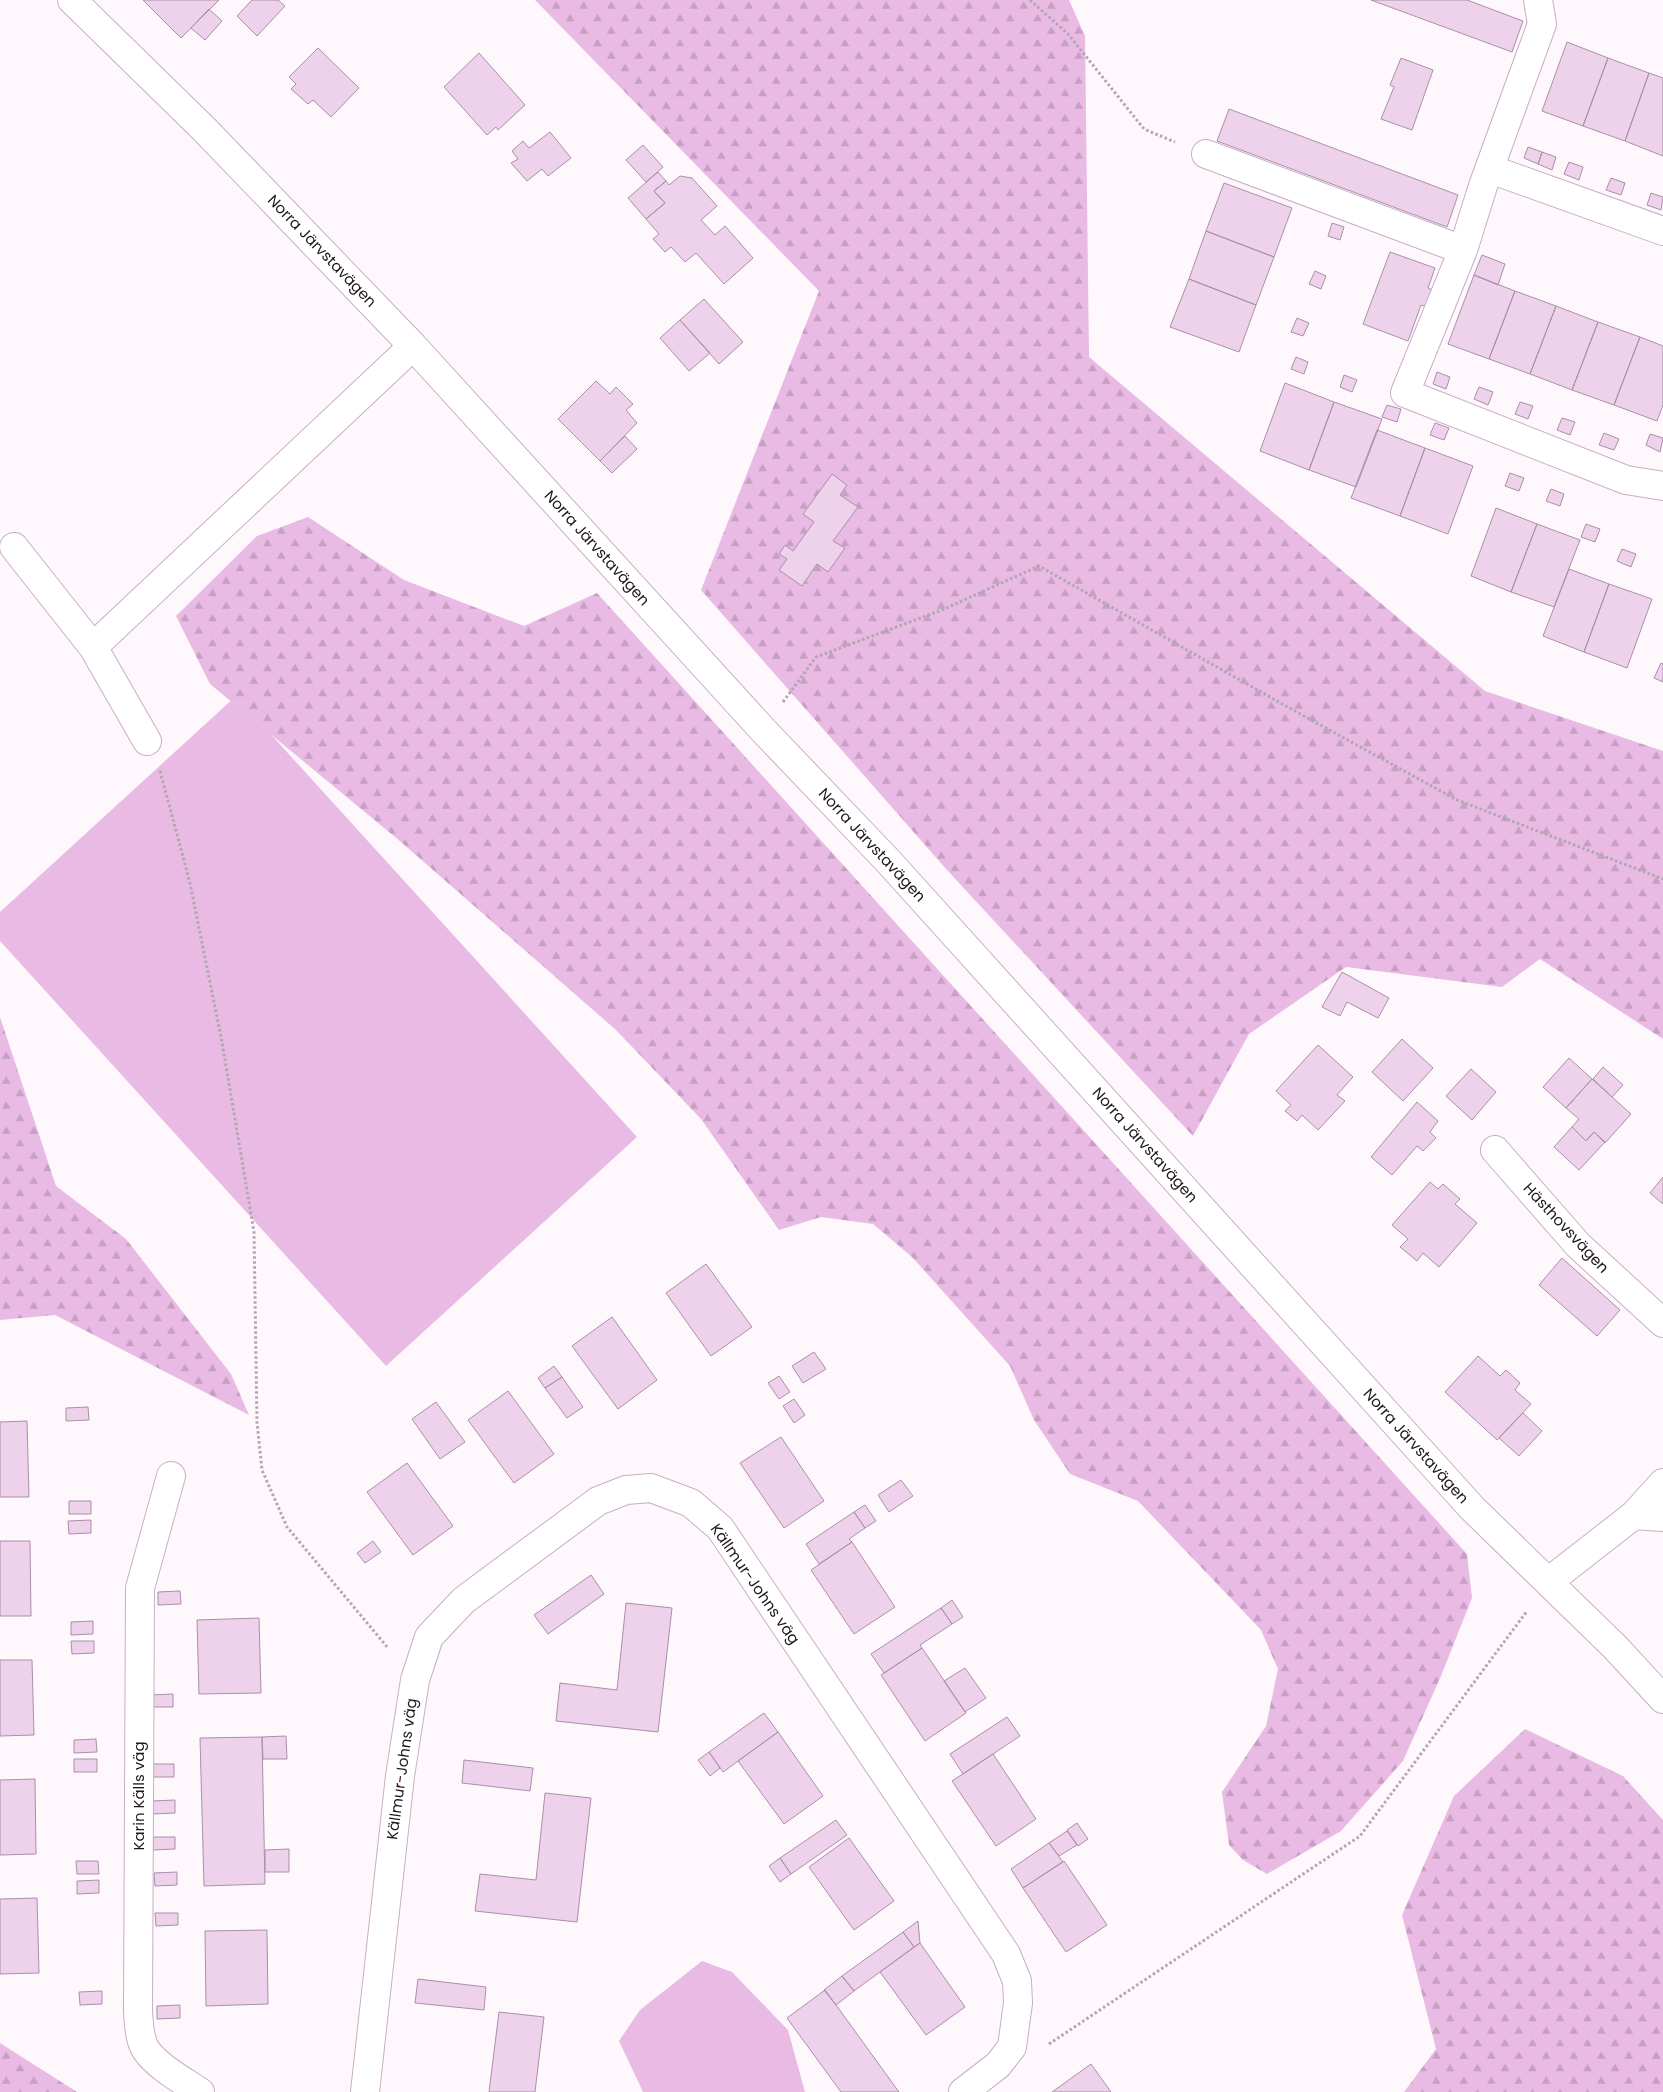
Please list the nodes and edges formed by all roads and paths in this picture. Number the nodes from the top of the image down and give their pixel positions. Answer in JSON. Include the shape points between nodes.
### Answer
{"nodes":[{"id":1,"x":72,"y":0,"type":"edge"},
{"id":2,"x":1030,"y":0,"type":"edge"},
{"id":3,"x":1538,"y":0,"type":"edge"},
{"id":4,"x":1206,"y":154,"type":"joint"},
{"id":5,"x":1490,"y":169,"type":"junction"},
{"id":6,"x":1663,"y":231,"type":"edge"},
{"id":7,"x":1463,"y":250,"type":"junction"},
{"id":8,"x":413,"y":346,"type":"junction"},
{"id":9,"x":1663,"y":486,"type":"edge"},
{"id":10,"x":14,"y":547,"type":"dead end"},
{"id":11,"x":93,"y":647,"type":"junction"},
{"id":12,"x":763,"y":730,"type":"junction"},
{"id":13,"x":146,"y":741,"type":"joint"},
{"id":14,"x":1663,"y":879,"type":"edge"},
{"id":15,"x":1495,"y":1150,"type":"dead end"},
{"id":16,"x":1663,"y":1323,"type":"edge"},
{"id":17,"x":170,"y":1476,"type":"dead end"},
{"id":18,"x":1663,"y":1483,"type":"edge"},
{"id":19,"x":1634,"y":1515,"type":"junction"},
{"id":20,"x":1663,"y":1517,"type":"edge"},
{"id":21,"x":1548,"y":1582,"type":"junction"},
{"id":22,"x":414,"y":1680,"type":"junction"},
{"id":23,"x":1663,"y":1699,"type":"edge"},
{"id":24,"x":998,"y":2065,"type":"junction"},
{"id":25,"x":200,"y":2092,"type":"edge"},
{"id":26,"x":365,"y":2092,"type":"edge"},
{"id":27,"x":963,"y":2092,"type":"edge"}],
"edges":[{"from":1,"to":8,"type":"street","name":"Norra Järvstavägen","via":[[204,129]]},
{"from":2,"to":4,"type":"path","via":[[1068,34],[1144,129]]},
{"from":3,"to":5,"type":"street","via":[[1542,24]]},
{"from":4,"to":7,"type":"street"},
{"from":5,"to":6,"type":"street"},
{"from":5,"to":7,"type":"street"},
{"from":7,"to":9,"type":"street","via":[[1405,393],[1626,480]]},
{"from":8,"to":11,"type":"street"},
{"from":8,"to":12,"type":"street","name":"Norra Järvstavägen"},
{"from":10,"to":11,"type":"street"},
{"from":11,"to":13,"type":"street"},
{"from":12,"to":14,"type":"path","via":[[816,656],[942,610],[1039,566],[1457,800]]},
{"from":12,"to":21,"type":"street","name":"Norra Järvstavägen","via":[[889,862],[1472,1508]]},
{"from":13,"to":22,"type":"path","via":[[164,780],[190,883],[222,1042],[254,1232],[257,1422],[262,1470],[287,1527]]},
{"from":15,"to":16,"type":"street","name":"Hästhovsvägen","via":[[1578,1244]]},
{"from":17,"to":25,"type":"street","name":"Karin Källs väg","via":[[140,1588],[138,2011],[140,2037],[146,2050],[165,2068]]},
{"from":18,"to":19,"type":"street"},
{"from":19,"to":20,"type":"street"},
{"from":19,"to":21,"type":"street"},
{"from":21,"to":23,"type":"street","name":"Norra Järvstavägen"},
{"from":21,"to":24,"type":"path","via":[[1360,1836],[1050,2043]]},
{"from":22,"to":24,"type":"street","name":"Källmur-Johns väg","via":[[429,1637],[457,1606],[598,1501],[626,1490],[651,1488],[691,1503],[720,1528],[1006,1954],[1017,1981],[1018,2003],[1012,2047]]},
{"from":22,"to":26,"type":"street","name":"Källmur-Johns väg","via":[[400,1776]]},
{"from":24,"to":27,"type":"street","name":"Källmur-Johns väg"}]}
